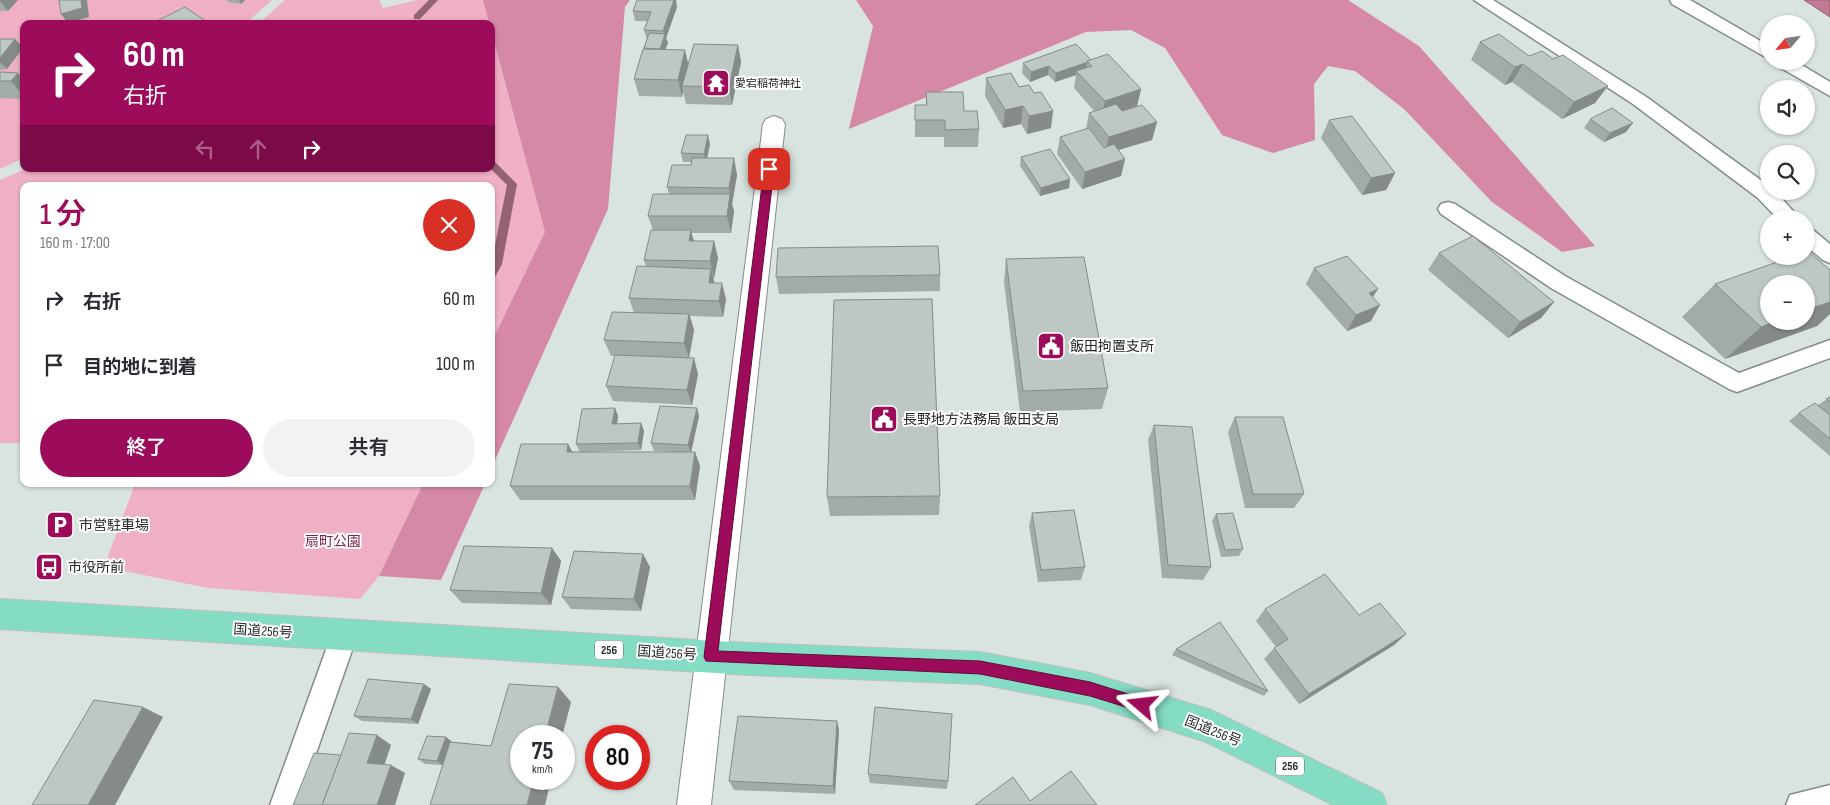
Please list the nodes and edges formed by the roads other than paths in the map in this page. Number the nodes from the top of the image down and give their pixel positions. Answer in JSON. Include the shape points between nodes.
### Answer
{"nodes":[{"id":1,"x":1482,"y":0,"type":"edge"},
{"id":2,"x":1678,"y":0,"type":"edge"},
{"id":3,"x":1760,"y":49,"type":"edge"},
{"id":4,"x":1797,"y":70,"type":"edge"},
{"id":5,"x":1830,"y":90,"type":"edge"},
{"id":6,"x":774,"y":124,"type":"dead end"},
{"id":7,"x":1448,"y":209,"type":"dead end"},
{"id":8,"x":1781,"y":210,"type":"edge"},
{"id":9,"x":1815,"y":243,"type":"edge"},
{"id":10,"x":1830,"y":256,"type":"edge"},
{"id":11,"x":1830,"y":349,"type":"edge"},
{"id":12,"x":0,"y":614,"type":"edge"},
{"id":13,"x":344,"y":636,"type":"junction"},
{"id":14,"x":711,"y":657,"type":"junction"},
{"id":15,"x":1830,"y":799,"type":"edge"},
{"id":16,"x":284,"y":805,"type":"edge"},
{"id":17,"x":694,"y":805,"type":"edge"},
{"id":18,"x":1370,"y":805,"type":"edge"},
{"id":19,"x":1800,"y":805,"type":"edge"}],
"edges":[{"from":1,"to":8,"type":"lane","via":[[1638,100],[1765,193]]},
{"from":2,"to":3,"type":"lane"},
{"from":4,"to":5,"type":"lane"},
{"from":6,"to":14,"type":"street"},
{"from":7,"to":11,"type":"lane","via":[[1558,282],[1736,382]]},
{"from":9,"to":10,"type":"lane"},
{"from":12,"to":13,"type":"highway","name":"国道256号","number":"256"},
{"from":13,"to":14,"type":"highway","name":"国道256号","number":"256"},
{"from":13,"to":16,"type":"lane"},
{"from":14,"to":17,"type":"street"},
{"from":14,"to":18,"type":"highway","name":"国道256号","number":"256","via":[[980,668],[1090,689],[1211,727]]},
{"from":15,"to":19,"type":"lane"}]}
